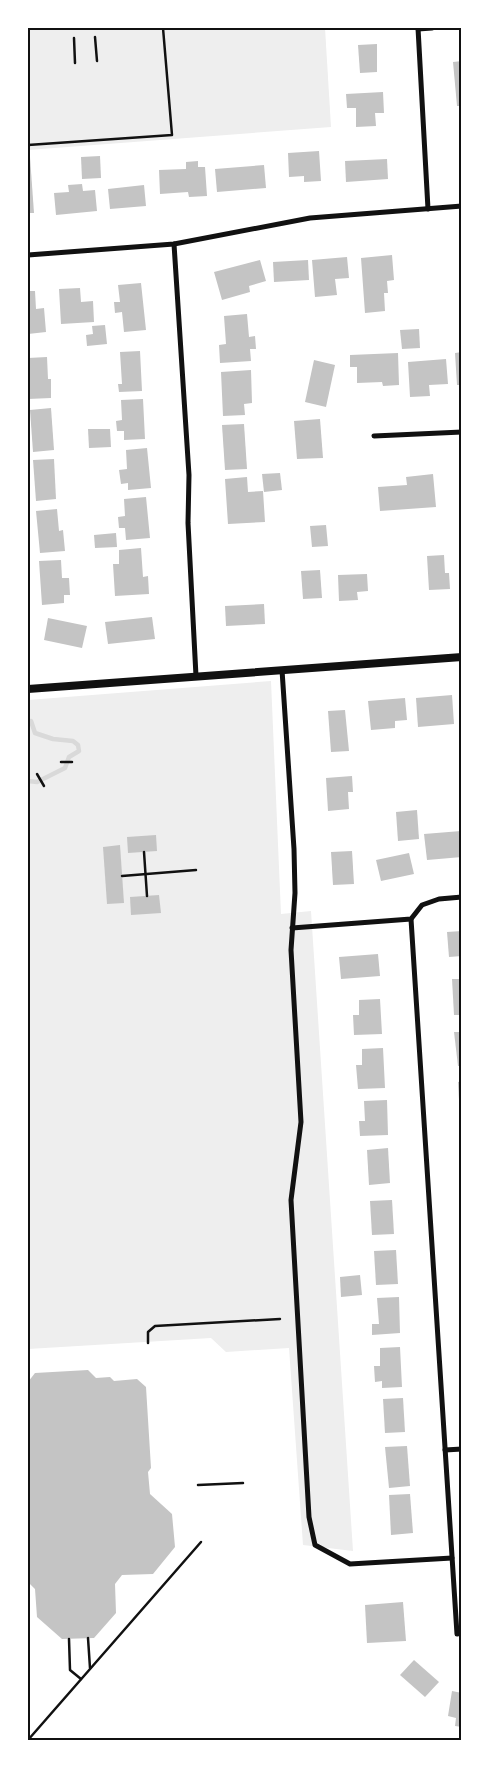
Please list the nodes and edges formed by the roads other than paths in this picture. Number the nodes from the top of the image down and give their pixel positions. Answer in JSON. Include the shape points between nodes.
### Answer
{"nodes":[{"id":1,"x":418,"y":28,"type":"edge"},
{"id":2,"x":432,"y":28,"type":"edge"},
{"id":3,"x":462,"y":206,"type":"edge"},
{"id":4,"x":428,"y":209,"type":"junction"},
{"id":5,"x":174,"y":244,"type":"junction"},
{"id":6,"x":28,"y":254,"type":"edge"},
{"id":7,"x":462,"y":432,"type":"edge"},
{"id":8,"x":374,"y":436,"type":"dead end"},
{"id":9,"x":462,"y":657,"type":"edge"},
{"id":10,"x":282,"y":670,"type":"junction"},
{"id":11,"x":196,"y":676,"type":"junction"},
{"id":12,"x":28,"y":688,"type":"edge"},
{"id":13,"x":462,"y":897,"type":"edge"},
{"id":14,"x":411,"y":919,"type":"junction"},
{"id":15,"x":292,"y":928,"type":"junction"},
{"id":16,"x":462,"y":1449,"type":"edge"},
{"id":17,"x":445,"y":1450,"type":"junction"},
{"id":18,"x":452,"y":1558,"type":"junction"},
{"id":19,"x":459,"y":1634,"type":"edge"}],
"edges":[{"from":1,"to":2,"type":"street"},
{"from":1,"to":4,"type":"street"},
{"from":3,"to":4,"type":"street"},
{"from":4,"to":5,"type":"street","via":[[310,218]]},
{"from":5,"to":6,"type":"street"},
{"from":5,"to":11,"type":"street","via":[[189,475],[188,523]]},
{"from":7,"to":8,"type":"street"},
{"from":9,"to":10,"type":"street"},
{"from":10,"to":11,"type":"street"},
{"from":10,"to":15,"type":"street","via":[[294,849]]},
{"from":11,"to":12,"type":"street"},
{"from":13,"to":14,"type":"street","via":[[439,899],[422,905]]},
{"from":14,"to":15,"type":"street"},
{"from":14,"to":17,"type":"street"},
{"from":15,"to":18,"type":"street","via":[[301,1122],[291,1200],[309,1517],[315,1545],[350,1564]]},
{"from":16,"to":17,"type":"street"},
{"from":17,"to":18,"type":"street"},
{"from":18,"to":19,"type":"street"}]}
